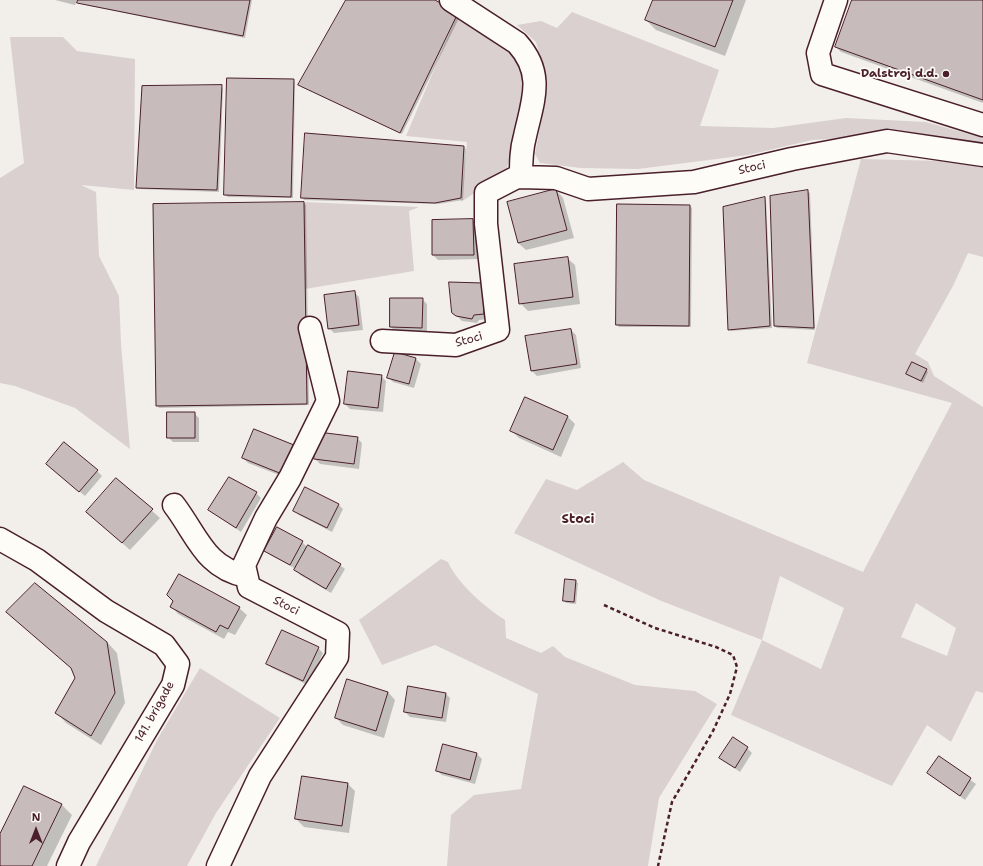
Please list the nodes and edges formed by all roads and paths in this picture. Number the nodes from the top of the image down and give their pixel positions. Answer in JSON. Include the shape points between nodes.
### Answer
{"nodes":[{"id":1,"x":451,"y":0,"type":"edge"},
{"id":2,"x":836,"y":0,"type":"edge"},
{"id":3,"x":983,"y":125,"type":"edge"},
{"id":4,"x":983,"y":154,"type":"edge"},
{"id":5,"x":521,"y":177,"type":"junction"},
{"id":6,"x":310,"y":328,"type":"dead end"},
{"id":7,"x":382,"y":341,"type":"dead end"},
{"id":8,"x":174,"y":505,"type":"dead end"},
{"id":9,"x":0,"y":539,"type":"edge"},
{"id":10,"x":246,"y":576,"type":"junction"},
{"id":11,"x":604,"y":605,"type":"dead end"},
{"id":12,"x":68,"y":866,"type":"edge"},
{"id":13,"x":218,"y":866,"type":"edge"},
{"id":14,"x":658,"y":866,"type":"edge"}],
"edges":[{"from":1,"to":5,"type":"street","via":[[517,43],[526,52],[533,68],[536,85],[524,137]]},
{"from":2,"to":3,"type":"street","via":[[818,53],[822,74]]},
{"from":4,"to":5,"type":"street","name":"Stoci","via":[[887,141],[792,159],[694,182],[588,189],[556,178]]},
{"from":5,"to":7,"type":"street","name":"Stoci","via":[[514,178],[486,193],[486,224],[498,330],[456,346]]},
{"from":6,"to":10,"type":"street","via":[[328,401],[290,478],[266,518],[244,565]]},
{"from":8,"to":10,"type":"street","via":[[198,544],[211,558],[232,573]]},
{"from":9,"to":12,"type":"street","name":"141. brigade","via":[[37,560],[106,611],[164,645],[178,664],[173,685],[78,842]]},
{"from":10,"to":13,"type":"street","name":"Stoci","via":[[249,587],[338,633],[337,657],[260,776]]},
{"from":11,"to":14,"type":"path","via":[[655,628],[716,646],[733,654],[737,667],[730,694],[713,731],[672,802]]}]}
